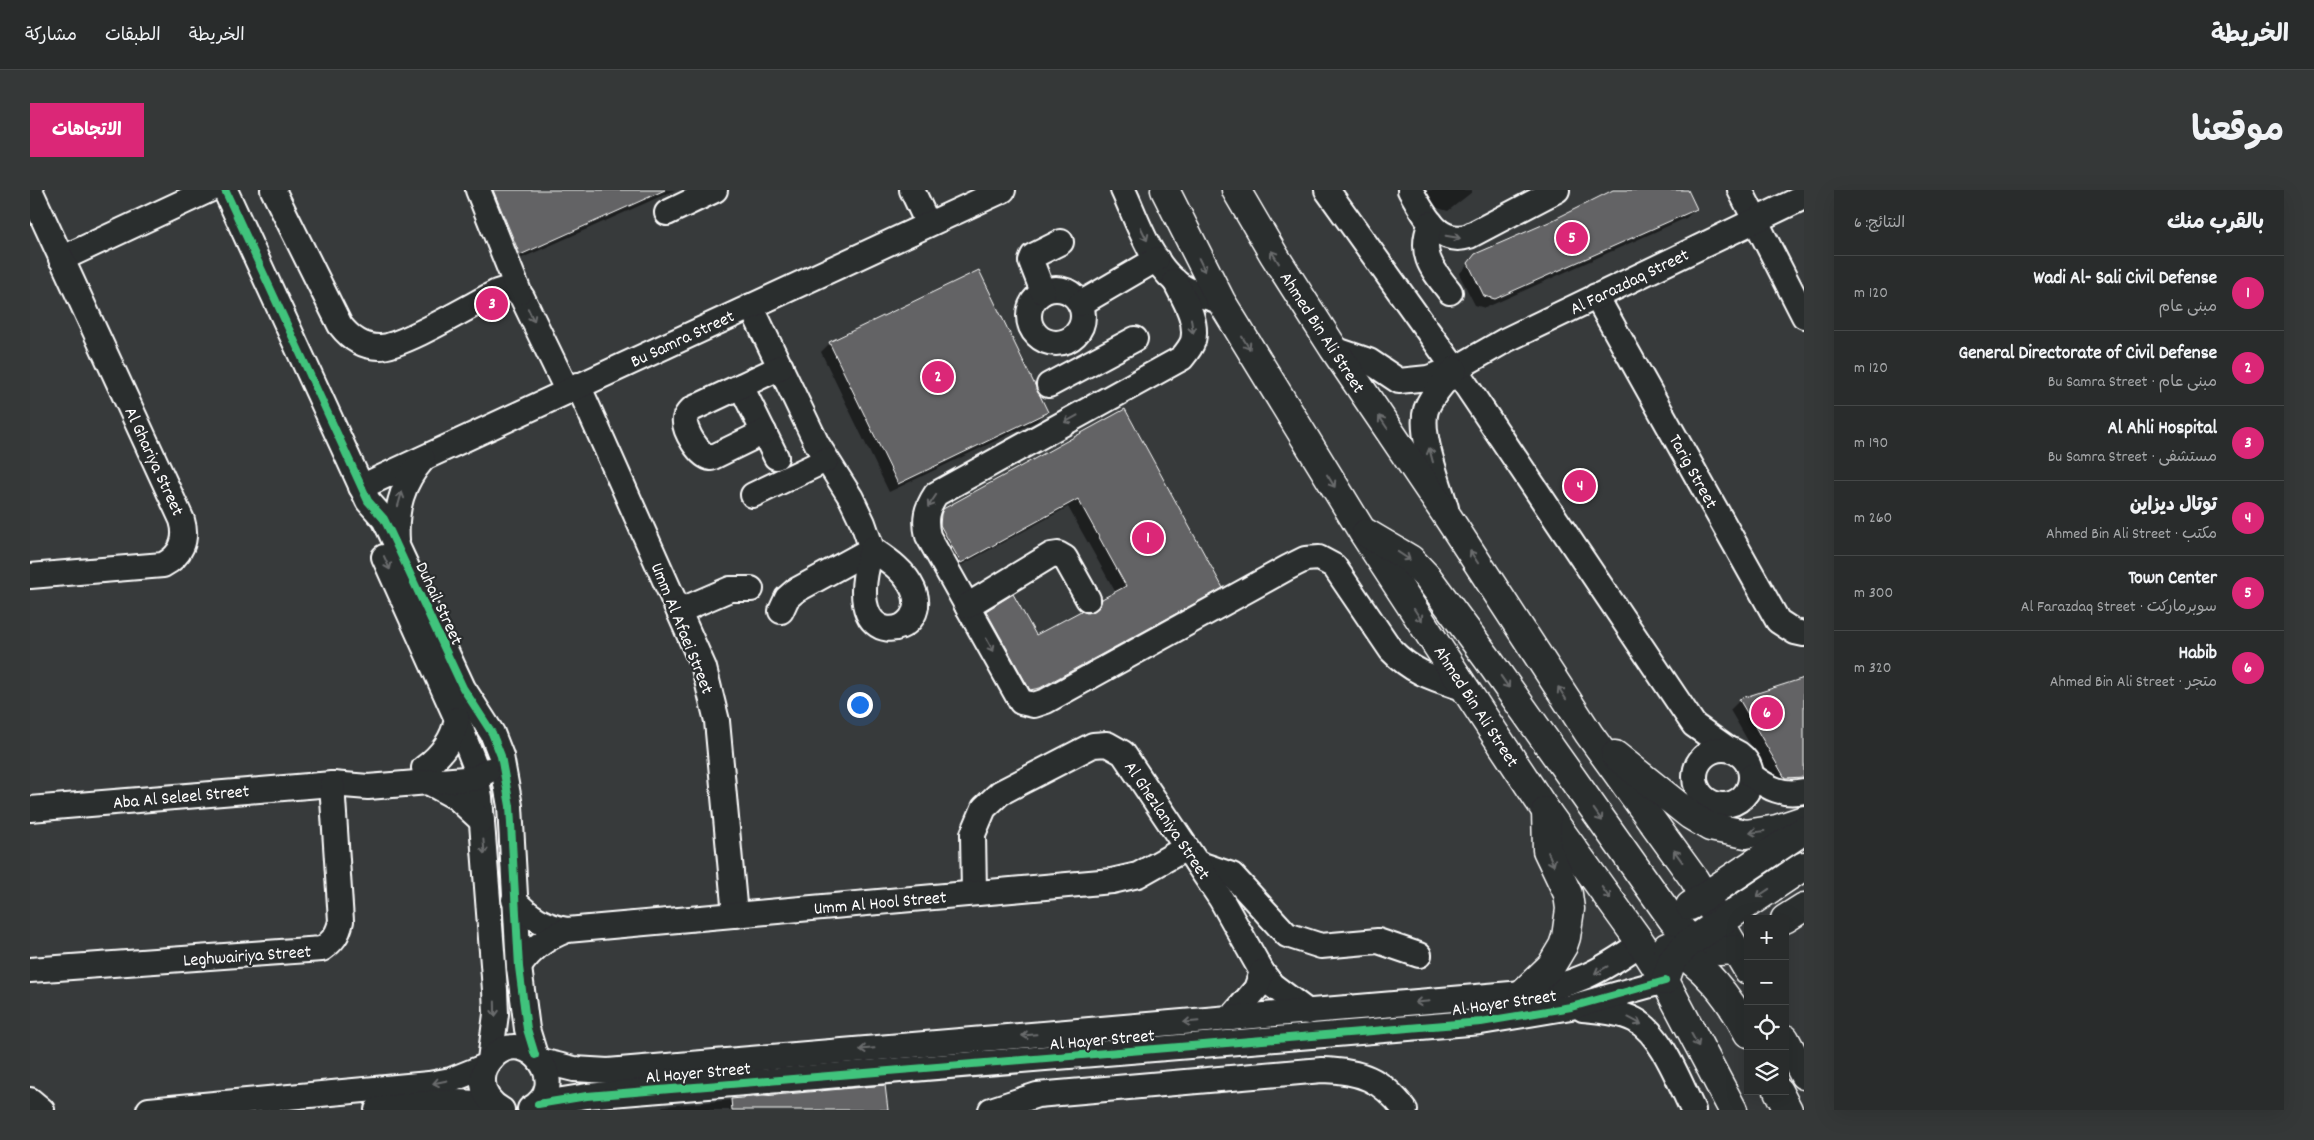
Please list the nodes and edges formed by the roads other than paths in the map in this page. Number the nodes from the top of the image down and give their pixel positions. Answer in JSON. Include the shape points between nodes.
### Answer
{"nodes":[{"id":1,"x":30,"y":190,"type":"edge"},
{"id":2,"x":273,"y":190,"type":"edge"},
{"id":3,"x":478,"y":190,"type":"edge"},
{"id":4,"x":715,"y":190,"type":"edge"},
{"id":5,"x":912,"y":190,"type":"edge"},
{"id":6,"x":1003,"y":190,"type":"edge"},
{"id":7,"x":1123,"y":190,"type":"edge"},
{"id":8,"x":1165,"y":190,"type":"edge"},
{"id":9,"x":1236,"y":190,"type":"edge"},
{"id":10,"x":1327,"y":190,"type":"edge"},
{"id":11,"x":1410,"y":190,"type":"edge"},
{"id":12,"x":1740,"y":190,"type":"edge"},
{"id":13,"x":1552,"y":191,"type":"edge"},
{"id":14,"x":227,"y":192,"type":"edge"},
{"id":15,"x":1789,"y":197,"type":"edge"},
{"id":16,"x":667,"y":213,"type":"dead end"},
{"id":17,"x":1755,"y":220,"type":"junction"},
{"id":18,"x":1431,"y":223,"type":"junction"},
{"id":19,"x":928,"y":224,"type":"junction"},
{"id":20,"x":1061,"y":242,"type":"dead end"},
{"id":21,"x":61,"y":259,"type":"junction"},
{"id":22,"x":1157,"y":259,"type":"junction"},
{"id":23,"x":1175,"y":281,"type":"junction"},
{"id":24,"x":508,"y":292,"type":"junction"},
{"id":25,"x":1043,"y":292,"type":"junction"},
{"id":26,"x":1450,"y":292,"type":"dead end"},
{"id":27,"x":1596,"y":296,"type":"junction"},
{"id":28,"x":1220,"y":302,"type":"junction"},
{"id":29,"x":1080,"y":304,"type":"junction"},
{"id":30,"x":751,"y":306,"type":"junction"},
{"id":31,"x":1804,"y":316,"type":"edge"},
{"id":32,"x":1136,"y":339,"type":"dead end"},
{"id":33,"x":1069,"y":341,"type":"junction"},
{"id":34,"x":1334,"y":349,"type":"junction"},
{"id":35,"x":1084,"y":366,"type":"junction"},
{"id":36,"x":781,"y":367,"type":"junction"},
{"id":37,"x":1455,"y":369,"type":"junction"},
{"id":38,"x":1049,"y":385,"type":"dead end"},
{"id":39,"x":741,"y":386,"type":"junction"},
{"id":40,"x":572,"y":388,"type":"junction"},
{"id":41,"x":764,"y":432,"type":"junction"},
{"id":42,"x":424,"y":457,"type":"junction"},
{"id":43,"x":776,"y":457,"type":"dead end"},
{"id":44,"x":826,"y":460,"type":"junction"},
{"id":45,"x":365,"y":494,"type":"junction"},
{"id":46,"x":753,"y":496,"type":"dead end"},
{"id":47,"x":1449,"y":519,"type":"junction"},
{"id":48,"x":1362,"y":531,"type":"junction"},
{"id":49,"x":397,"y":547,"type":"junction"},
{"id":50,"x":30,"y":576,"type":"edge"},
{"id":51,"x":751,"y":589,"type":"dead end"},
{"id":52,"x":1088,"y":599,"type":"dead end"},
{"id":53,"x":967,"y":606,"type":"junction"},
{"id":54,"x":780,"y":611,"type":"dead end"},
{"id":55,"x":679,"y":612,"type":"junction"},
{"id":56,"x":1804,"y":634,"type":"edge"},
{"id":57,"x":1466,"y":689,"type":"junction"},
{"id":58,"x":457,"y":718,"type":"junction"},
{"id":59,"x":1694,"y":725,"type":"junction"},
{"id":60,"x":1589,"y":734,"type":"junction"},
{"id":61,"x":1728,"y":749,"type":"junction"},
{"id":62,"x":1702,"y":759,"type":"junction"},
{"id":63,"x":489,"y":767,"type":"junction"},
{"id":64,"x":426,"y":775,"type":"junction"},
{"id":65,"x":1752,"y":776,"type":"junction"},
{"id":66,"x":332,"y":784,"type":"junction"},
{"id":67,"x":1804,"y":791,"type":"edge"},
{"id":68,"x":30,"y":809,"type":"edge"},
{"id":69,"x":1546,"y":811,"type":"junction"},
{"id":70,"x":1804,"y":820,"type":"edge"},
{"id":71,"x":482,"y":821,"type":"junction"},
{"id":72,"x":1804,"y":830,"type":"edge"},
{"id":73,"x":1191,"y":855,"type":"junction"},
{"id":74,"x":1804,"y":866,"type":"edge"},
{"id":75,"x":974,"y":893,"type":"junction"},
{"id":76,"x":1705,"y":896,"type":"junction"},
{"id":77,"x":514,"y":900,"type":"junction"},
{"id":78,"x":1804,"y":907,"type":"edge"},
{"id":79,"x":735,"y":915,"type":"junction"},
{"id":80,"x":1789,"y":916,"type":"edge"},
{"id":81,"x":1672,"y":919,"type":"junction"},
{"id":82,"x":1720,"y":922,"type":"junction"},
{"id":83,"x":567,"y":930,"type":"junction"},
{"id":84,"x":1641,"y":943,"type":"junction"},
{"id":85,"x":1744,"y":953,"type":"edge"},
{"id":86,"x":1689,"y":954,"type":"junction"},
{"id":87,"x":1418,"y":955,"type":"dead end"},
{"id":88,"x":519,"y":967,"type":"junction"},
{"id":89,"x":30,"y":970,"type":"edge"},
{"id":90,"x":1262,"y":972,"type":"junction"},
{"id":91,"x":1665,"y":981,"type":"junction"},
{"id":92,"x":1523,"y":993,"type":"junction"},
{"id":93,"x":1571,"y":1007,"type":"junction"},
{"id":94,"x":1308,"y":1012,"type":"junction"},
{"id":95,"x":1231,"y":1018,"type":"junction"},
{"id":96,"x":1744,"y":1026,"type":"edge"},
{"id":97,"x":1789,"y":1047,"type":"edge"},
{"id":98,"x":538,"y":1058,"type":"junction"},
{"id":99,"x":488,"y":1063,"type":"junction"},
{"id":100,"x":1804,"y":1075,"type":"edge"},
{"id":101,"x":1780,"y":1095,"type":"edge"},
{"id":102,"x":30,"y":1100,"type":"edge"},
{"id":103,"x":1727,"y":1105,"type":"edge"},
{"id":104,"x":499,"y":1108,"type":"edge"},
{"id":105,"x":534,"y":1108,"type":"edge"},
{"id":106,"x":42,"y":1110,"type":"edge"},
{"id":107,"x":149,"y":1110,"type":"edge"},
{"id":108,"x":377,"y":1110,"type":"edge"},
{"id":109,"x":991,"y":1110,"type":"edge"},
{"id":110,"x":1405,"y":1110,"type":"edge"},
{"id":111,"x":1693,"y":1110,"type":"edge"},
{"id":112,"x":1788,"y":1110,"type":"edge"}],
"edges":[{"from":1,"to":21,"type":"street","name":"Al Ghariya Street"},
{"from":2,"to":24,"type":"street","via":[[340,325],[358,342],[368,346],[392,346]]},
{"from":3,"to":24,"type":"street","name":"Umm Al Afaei Street"},
{"from":4,"to":16,"type":"street"},
{"from":5,"to":19,"type":"street"},
{"from":6,"to":19,"type":"street","name":"Bu Samra Street"},
{"from":7,"to":22,"type":"street","one_way":true},
{"from":8,"to":28,"type":"main road","name":"Ahmed Bin Ali Street","one_way":true},
{"from":34,"to":9,"type":"main road","name":"Ahmed Bin Ali Street","one_way":true},
{"from":10,"to":37,"type":"street"},
{"from":11,"to":18,"type":"street"},
{"from":12,"to":17,"type":"street"},
{"from":18,"to":13,"type":"street","one_way":true,"via":[[1448,237],[1462,238]]},
{"from":14,"to":21,"type":"street"},
{"from":14,"to":45,"type":"street","name":"Duhail Street"},
{"from":15,"to":17,"type":"street","name":"Al Farazdaq Street"},
{"from":17,"to":27,"type":"street","name":"Al Farazdaq Street"},
{"from":17,"to":31,"type":"street"},
{"from":18,"to":26,"type":"street","via":[[1426,252],[1433,270]]},
{"from":19,"to":30,"type":"street","name":"Bu Samra Street"},
{"from":20,"to":25,"type":"street","via":[[1033,256],[1031,261]]},
{"from":21,"to":50,"type":"street","name":"Al Ghariya Street","via":[[182,520],[185,538],[178,554],[162,565]]},
{"from":22,"to":23,"type":"street"},
{"from":22,"to":29,"type":"street"},
{"from":23,"to":28,"type":"street","via":[[1201,296]]},
{"from":23,"to":53,"type":"street","one_way":true,"via":[[1190,311],[1194,329],[1193,343],[1182,358],[936,494],[927,508],[925,523],[928,536]]},
{"from":24,"to":40,"type":"street","name":"Umm Al Afaei Street","one_way":true},
{"from":25,"to":29,"type":"street","via":[[1064,290],[1074,295]]},
{"from":25,"to":33,"type":"street","via":[[1029,308],[1031,330],[1048,343]]},
{"from":27,"to":37,"type":"street","name":"Al Farazdaq Street"},
{"from":27,"to":56,"type":"street","name":"Tarig Street","via":[[1778,621]]},
{"from":28,"to":48,"type":"main road","name":"Ahmed Bin Ali Street","one_way":true},
{"from":29,"to":33,"type":"street","via":[[1084,314],[1082,325]]},
{"from":30,"to":36,"type":"street"},
{"from":30,"to":40,"type":"street","name":"Bu Samra Street"},
{"from":32,"to":35,"type":"street"},
{"from":33,"to":35,"type":"street"},
{"from":34,"to":37,"type":"street","name":"Al Farazdaq Street","via":[[1369,361],[1399,381],[1418,381]]},
{"from":47,"to":34,"type":"main road","name":"Ahmed Bin Ali Street","one_way":true},
{"from":35,"to":38,"type":"street"},
{"from":36,"to":39,"type":"street"},
{"from":36,"to":44,"type":"street"},
{"from":47,"to":37,"type":"street","name":"Al Farazdaq Street","one_way":true,"via":[[1427,439],[1425,416],[1430,401]]},
{"from":37,"to":59,"type":"street"},
{"from":39,"to":41,"type":"street"},
{"from":39,"to":41,"type":"street","via":[[692,409],[686,414],[686,427],[701,454],[711,458]]},
{"from":40,"to":42,"type":"street","name":"Bu Samra Street"},
{"from":40,"to":55,"type":"street","name":"Umm Al Afaei Street"},
{"from":41,"to":43,"type":"street"},
{"from":42,"to":45,"type":"street","name":"Bu Samra Street"},
{"from":49,"to":42,"type":"street","one_way":true,"via":[[399,500],[409,477]]},
{"from":44,"to":46,"type":"street"},
{"from":44,"to":54,"type":"street","via":[[851,498],[872,549],[796,590]]},
{"from":45,"to":49,"type":"street","name":"Duhail Street","via":[[384,520]]},
{"from":45,"to":58,"type":"street","name":"Duhail Street","one_way":true,"via":[[376,539]]},
{"from":60,"to":47,"type":"main road","name":"Ahmed Bin Ali Street","one_way":true},
{"from":48,"to":57,"type":"main road","name":"Ahmed Bin Ali Street","one_way":true},
{"from":48,"to":81,"type":"main road","one_way":true,"via":[[1410,559],[1428,578]]},
{"from":49,"to":63,"type":"street","name":"Duhail Street","via":[[463,688],[492,733]]},
{"from":51,"to":55,"type":"street","via":[[730,589]]},
{"from":52,"to":53,"type":"street","via":[[1065,558],[1058,554],[1051,555]]},
{"from":53,"to":57,"type":"street","one_way":true,"via":[[1021,702],[1034,705],[1287,568],[1305,559],[1319,558],[1334,566],[1391,650],[1402,661],[1421,675]]},
{"from":55,"to":79,"type":"street","name":"Umm Al Afaei Street","via":[[704,668],[716,721]]},
{"from":57,"to":69,"type":"main road","name":"Ahmed Bin Ali Street"},
{"from":58,"to":63,"type":"street","name":"Duhail Street"},
{"from":58,"to":64,"type":"street","via":[[450,742]]},
{"from":59,"to":61,"type":"street"},
{"from":59,"to":62,"type":"street"},
{"from":70,"to":60,"type":"main road","one_way":true,"via":[[1777,830],[1746,834],[1710,827]]},
{"from":76,"to":60,"type":"main road","name":"Ahmed Bin Ali Street","one_way":true},
{"from":61,"to":62,"type":"street","via":[[1718,749]]},
{"from":61,"to":65,"type":"street","via":[[1744,757]]},
{"from":62,"to":65,"type":"street","via":[[1695,775],[1696,783],[1699,792],[1711,803],[1728,806],[1737,802],[1749,791]]},
{"from":63,"to":64,"type":"street","name":"Aba Al Seleel Street"},
{"from":63,"to":71,"type":"street","name":"Duhail Street"},
{"from":63,"to":77,"type":"street","name":"Duhail Street"},
{"from":64,"to":66,"type":"street","name":"Aba Al Seleel Street","via":[[368,787]]},
{"from":64,"to":71,"type":"street"},
{"from":65,"to":67,"type":"street","via":[[1780,792]]},
{"from":66,"to":68,"type":"street","name":"Aba Al Seleel Street"},
{"from":66,"to":89,"type":"street","name":"Leghwairiya Street","via":[[341,922],[335,938],[322,949]]},
{"from":69,"to":84,"type":"main road","name":"Ahmed Bin Ali Street","one_way":true},
{"from":69,"to":92,"type":"main road","one_way":true,"via":[[1547,850],[1568,894],[1570,909],[1563,946],[1550,966]]},
{"from":71,"to":99,"type":"street","name":"Duhail Street","one_way":true,"via":[[495,998],[495,1029]]},
{"from":72,"to":76,"type":"main road"},
{"from":73,"to":75,"type":"street","name":"Umm Al Hool Street","via":[[1125,879]]},
{"from":73,"to":75,"type":"street","name":"Al Ghezlaniya Street","via":[[1124,753],[1107,744],[1093,744],[1000,793],[984,808],[973,834]]},
{"from":73,"to":87,"type":"street","via":[[1232,875],[1288,935],[1320,946],[1378,941]]},
{"from":73,"to":90,"type":"street","name":"Al Ghezlaniya Street","via":[[1221,899]]},
{"from":74,"to":82,"type":"main road","one_way":true},
{"from":75,"to":79,"type":"street","name":"Umm Al Hool Street"},
{"from":76,"to":81,"type":"main road"},
{"from":76,"to":82,"type":"main road","name":"Ahmed Bin Ali Street"},
{"from":77,"to":83,"type":"street","name":"Umm Al Hool Street","via":[[537,920]]},
{"from":77,"to":88,"type":"street","name":"Duhail Street"},
{"from":78,"to":80,"type":"main road"},
{"from":79,"to":83,"type":"street","name":"Umm Al Hool Street"},
{"from":81,"to":84,"type":"main road"},
{"from":81,"to":86,"type":"main road"},
{"from":82,"to":85,"type":"main road","name":"Ahmed Bin Ali Street"},
{"from":82,"to":86,"type":"main road"},
{"from":83,"to":88,"type":"street","name":"Umm Al Hool Street","via":[[544,940]]},
{"from":84,"to":86,"type":"main road"},
{"from":84,"to":91,"type":"main road","name":"Ahmed Bin Ali Street"},
{"from":84,"to":92,"type":"street","name":"Al Hayer Street","one_way":true,"via":[[1591,976],[1548,990]]},
{"from":85,"to":86,"type":"main road","via":[[1698,947]]},
{"from":86,"to":91,"type":"main road","via":[[1672,961]]},
{"from":86,"to":96,"type":"main road"},
{"from":88,"to":98,"type":"street","name":"Duhail Street","via":[[527,1029]]},
{"from":90,"to":94,"type":"street","name":"Al Ghezlaniya Street"},
{"from":90,"to":95,"type":"street","via":[[1256,989]]},
{"from":91,"to":93,"type":"street","name":"Al Hayer Street"},
{"from":91,"to":103,"type":"main road","name":"Ahmed Bin Ali Street","one_way":true},
{"from":92,"to":94,"type":"street","name":"Al Hayer Street","one_way":true},
{"from":93,"to":105,"type":"street","name":"Al Hayer Street","via":[[1436,1027],[587,1096]]},
{"from":93,"to":111,"type":"street","one_way":true,"via":[[1617,1014],[1636,1020],[1647,1029],[1662,1049]]},
{"from":94,"to":95,"type":"street","name":"Al Hayer Street"},
{"from":95,"to":98,"type":"street","name":"Al Hayer Street","one_way":true,"via":[[608,1070],[574,1069]]},
{"from":97,"to":100,"type":"main road"},
{"from":98,"to":99,"type":"street","name":"Al Hayer Street","via":[[516,1048],[502,1051]]},
{"from":98,"to":105,"type":"street","name":"Duhail Street","via":[[546,1069],[547,1088]]},
{"from":99,"to":104,"type":"street","name":"Duhail Street","via":[[483,1086]]},
{"from":99,"to":107,"type":"street","one_way":true,"via":[[451,1080],[429,1084]]},
{"from":101,"to":112,"type":"main road"},
{"from":102,"to":106,"type":"street"},
{"from":104,"to":108,"type":"street","via":[[465,1102]]},
{"from":109,"to":110,"type":"street","via":[[1037,1095],[1348,1070],[1371,1078],[1390,1092]]}]}
